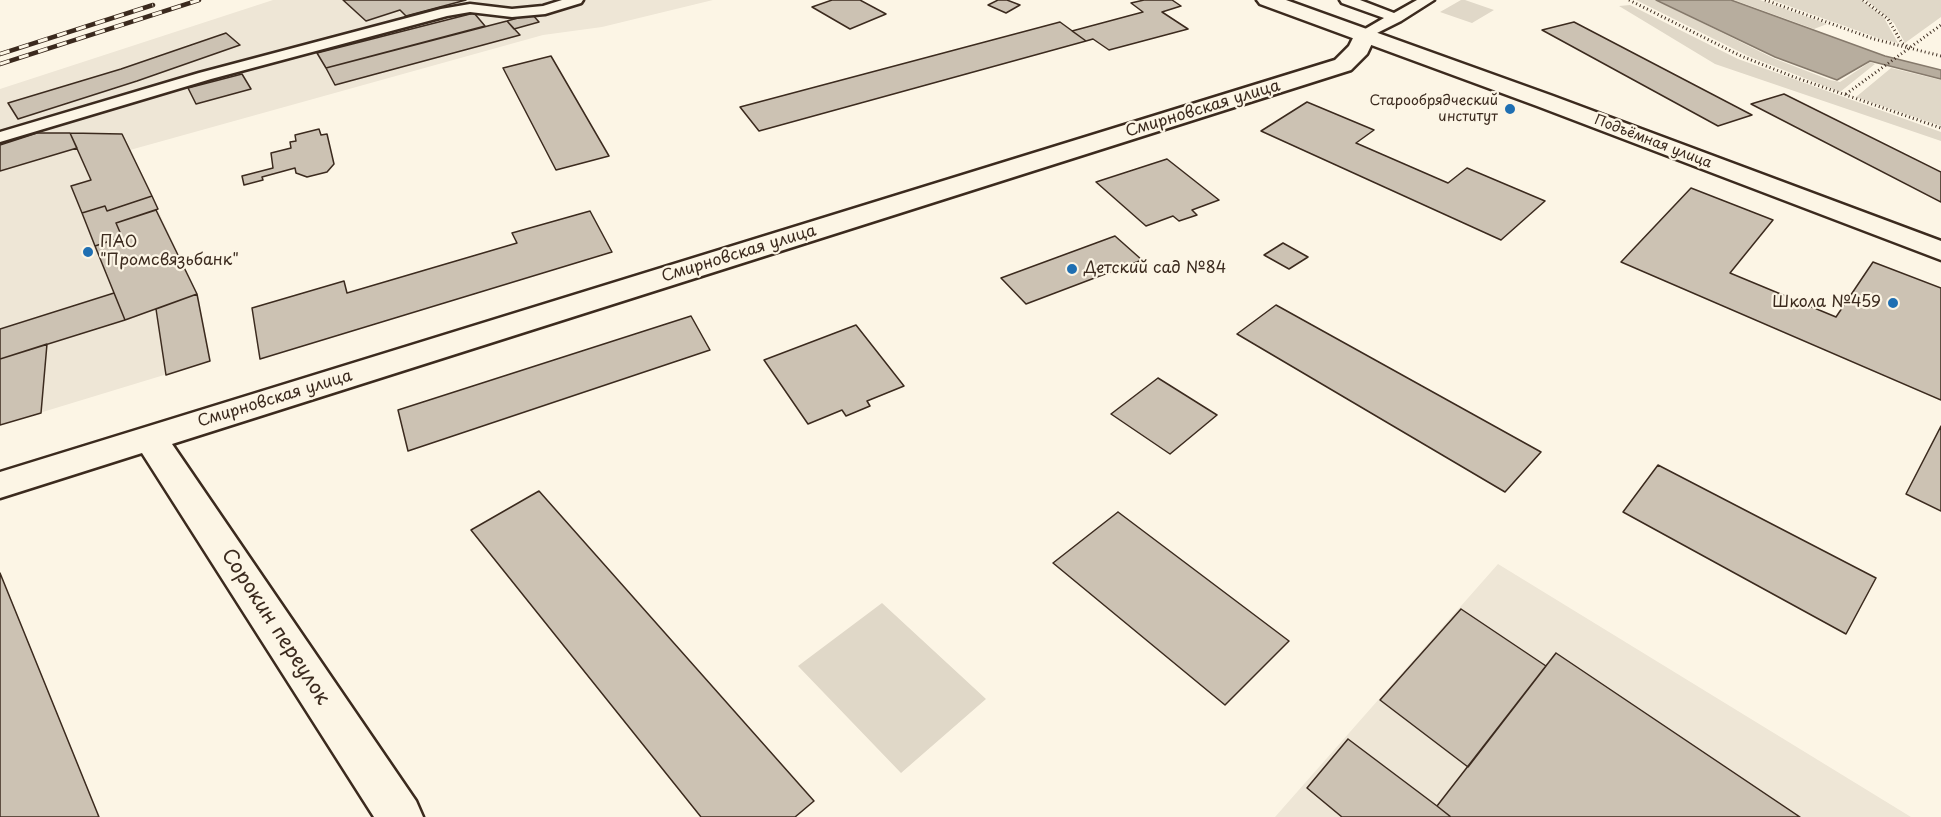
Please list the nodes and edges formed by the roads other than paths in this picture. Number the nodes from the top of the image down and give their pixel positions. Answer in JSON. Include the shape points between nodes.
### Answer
{"nodes":[{"id":1,"x":576,"y":0,"type":"edge"},
{"id":2,"x":1268,"y":0,"type":"edge"},
{"id":3,"x":1347,"y":0,"type":"edge"},
{"id":4,"x":1427,"y":0,"type":"edge"},
{"id":5,"x":1396,"y":18,"type":"junction"},
{"id":6,"x":1365,"y":36,"type":"junction"},
{"id":7,"x":0,"y":137,"type":"edge"},
{"id":8,"x":1941,"y":251,"type":"edge"},
{"id":9,"x":150,"y":438,"type":"junction"},
{"id":10,"x":0,"y":485,"type":"edge"},
{"id":11,"x":400,"y":817,"type":"edge"}],
"edges":[{"from":1,"to":7,"type":"lane","via":[[545,10],[512,13],[470,8],[446,12],[204,76]]},
{"from":2,"to":6,"type":"street"},
{"from":3,"to":5,"type":"lane"},
{"from":4,"to":5,"type":"lane"},
{"from":5,"to":6,"type":"lane"},
{"from":6,"to":8,"type":"street","name":"Подъёмная улица"},
{"from":6,"to":9,"type":"street","name":"Смирновская улица","via":[[1359,49],[1343,65]]},
{"from":9,"to":10,"type":"street","name":"Смирновская улица"},
{"from":9,"to":11,"type":"street","name":"Сорокин переулок"}]}
